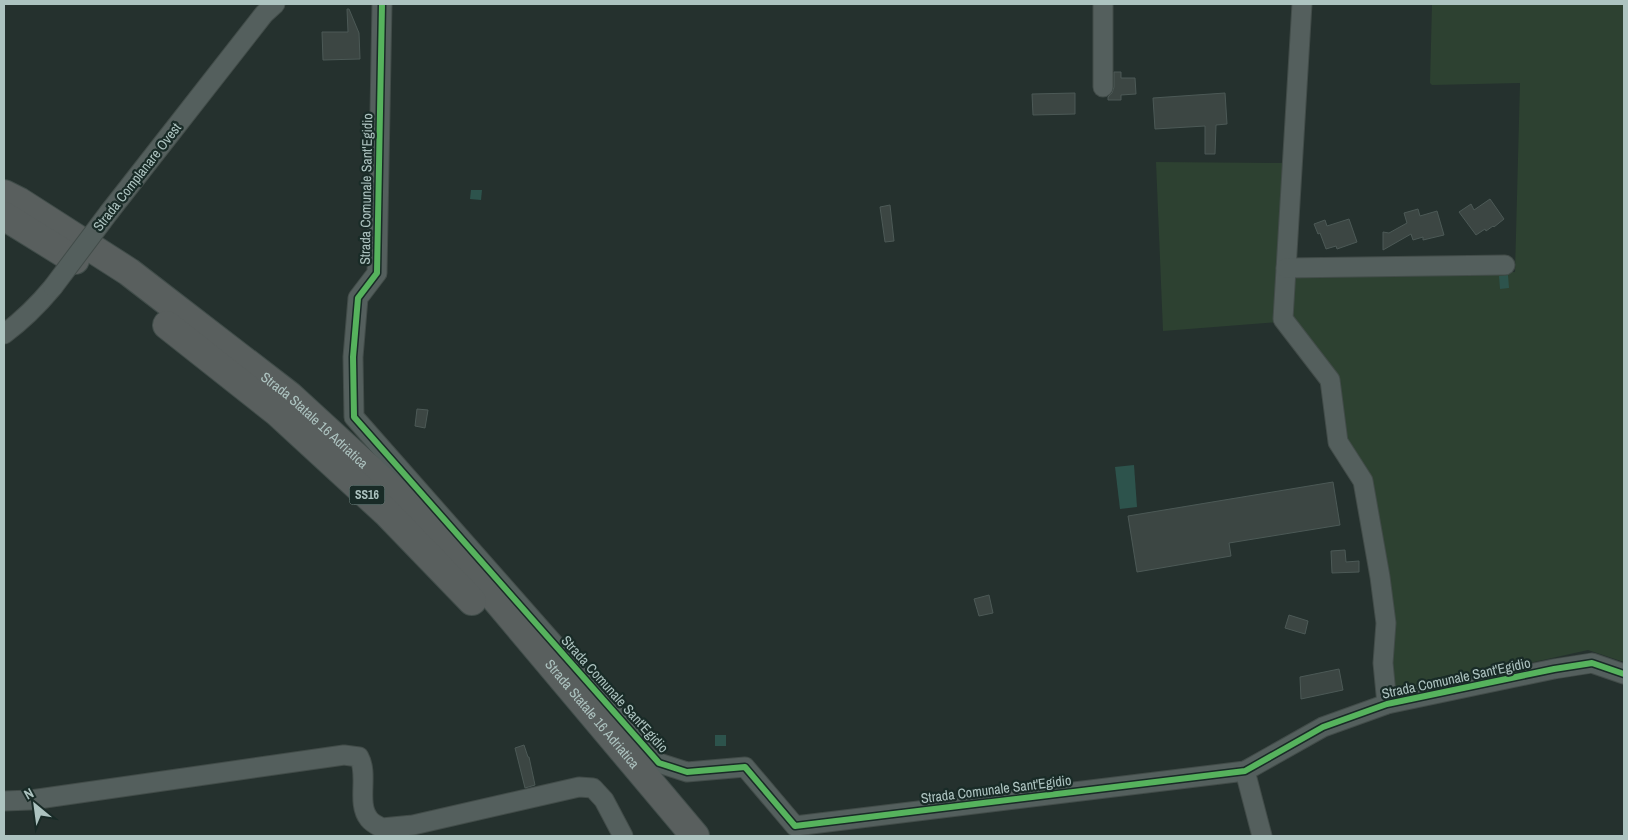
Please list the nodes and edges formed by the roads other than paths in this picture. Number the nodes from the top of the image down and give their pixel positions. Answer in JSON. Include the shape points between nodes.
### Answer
{"nodes":[{"id":1,"x":382,"y":4,"type":"edge"},
{"id":2,"x":1103,"y":4,"type":"edge"},
{"id":3,"x":1302,"y":4,"type":"edge"},
{"id":4,"x":269,"y":7,"type":"edge"},
{"id":5,"x":1103,"y":87,"type":"dead end"},
{"id":6,"x":4,"y":194,"type":"edge"},
{"id":7,"x":4,"y":216,"type":"edge"},
{"id":8,"x":1505,"y":266,"type":"dead end"},
{"id":9,"x":1286,"y":268,"type":"junction"},
{"id":10,"x":4,"y":334,"type":"edge"},
{"id":11,"x":1624,"y":674,"type":"edge"},
{"id":12,"x":1387,"y":704,"type":"junction"},
{"id":13,"x":1245,"y":771,"type":"junction"},
{"id":14,"x":4,"y":801,"type":"edge"},
{"id":15,"x":414,"y":831,"type":"edge"},
{"id":16,"x":623,"y":836,"type":"edge"},
{"id":17,"x":674,"y":836,"type":"edge"},
{"id":18,"x":695,"y":836,"type":"edge"},
{"id":19,"x":1262,"y":836,"type":"edge"}],
"edges":[{"from":1,"to":13,"type":"street","name":"Strada Comunale Sant'Egidio","via":[[377,272],[358,298],[352,357],[354,417],[660,763],[686,772],[745,767],[795,826]]},
{"from":2,"to":5,"type":"street"},
{"from":3,"to":9,"type":"street"},
{"from":4,"to":10,"type":"street","name":"Strada Complanare Ovest","bridge":true,"via":[[53,287],[38,305]]},
{"from":6,"to":18,"type":"highway","name":"Strada Statale 16 Adriatica","number":"SS16","via":[[137,278],[290,396],[392,489],[494,597]]},
{"from":7,"to":17,"type":"highway","name":"Strada Statale 16 Adriatica","number":"SS16","via":[[122,289],[277,412],[388,514],[481,611]]},
{"from":8,"to":9,"type":"street"},
{"from":9,"to":12,"type":"street","via":[[1283,319],[1330,380],[1338,442],[1363,481],[1386,623],[1383,663]]},
{"from":11,"to":12,"type":"street","name":"Strada Comunale Sant'Egidio","via":[[1592,663]]},
{"from":12,"to":13,"type":"street","name":"Strada Comunale Sant'Egidio","via":[[1323,726]]},
{"from":13,"to":19,"type":"street"},
{"from":14,"to":15,"type":"street","via":[[344,755],[359,757],[363,765],[363,806],[369,819],[382,828]]},
{"from":15,"to":16,"type":"street","via":[[579,787],[592,788],[604,800]]}]}
